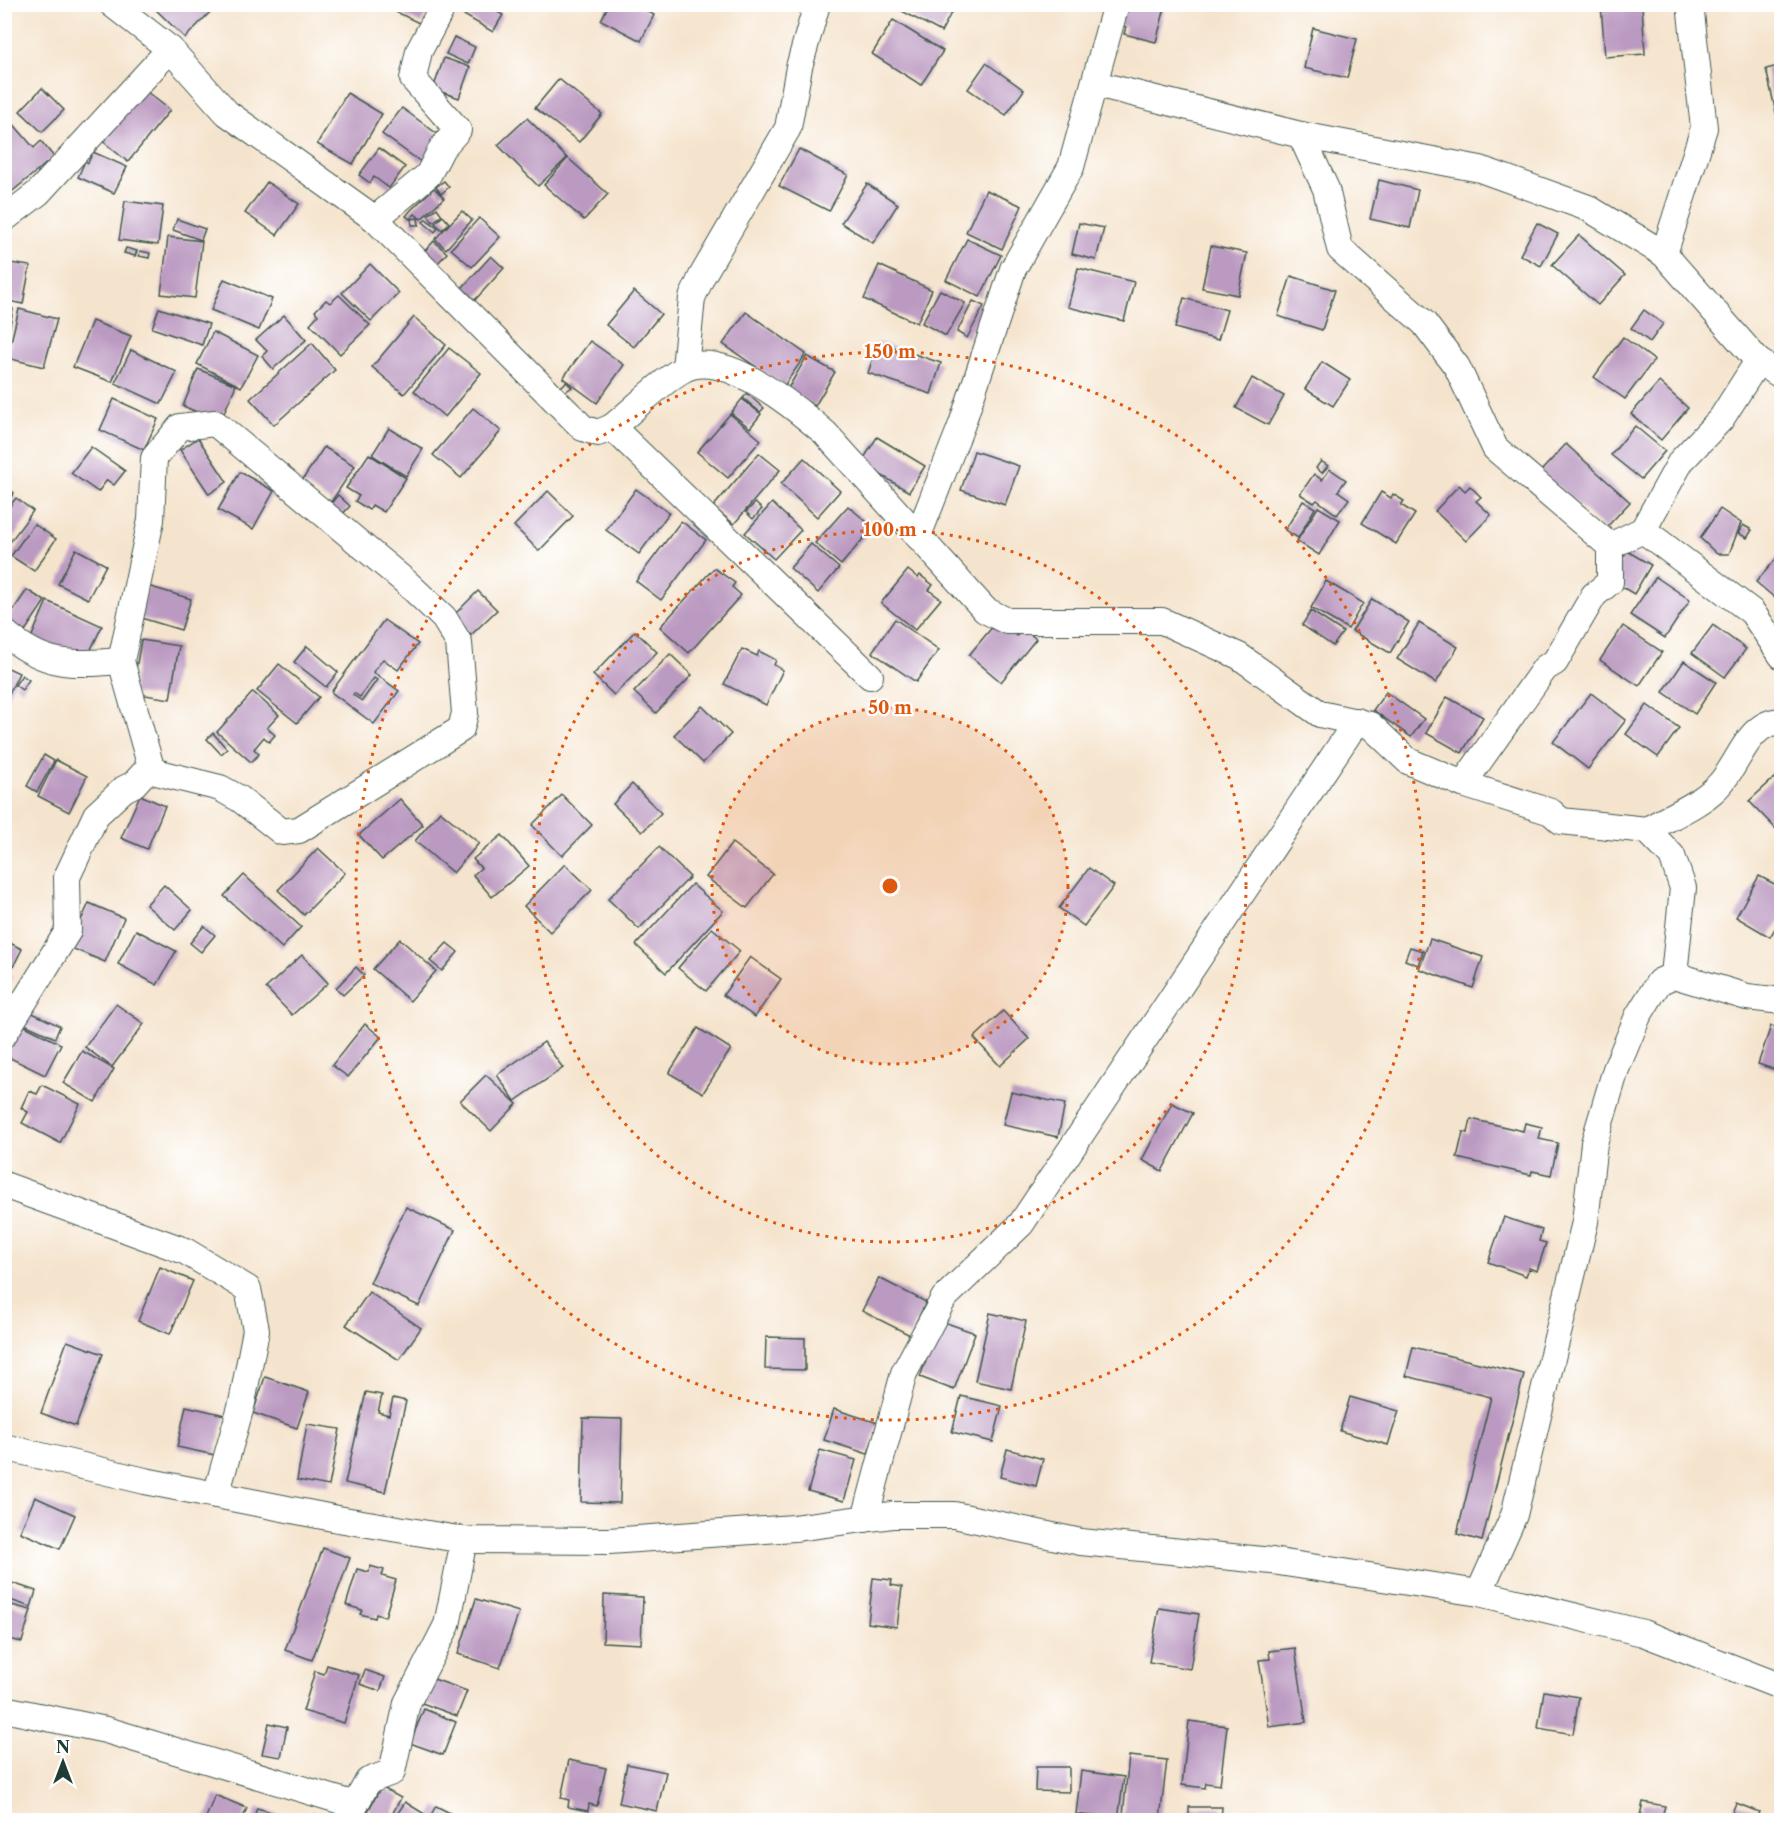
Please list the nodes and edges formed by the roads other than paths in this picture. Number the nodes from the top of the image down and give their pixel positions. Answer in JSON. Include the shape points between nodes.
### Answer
{"nodes":[{"id":1,"x":112,"y":4,"type":"edge"},
{"id":2,"x":444,"y":4,"type":"edge"},
{"id":3,"x":817,"y":4,"type":"edge"},
{"id":4,"x":1116,"y":4,"type":"edge"},
{"id":5,"x":1690,"y":4,"type":"edge"},
{"id":6,"x":170,"y":49,"type":"junction"},
{"id":7,"x":1096,"y":84,"type":"junction"},
{"id":8,"x":1301,"y":135,"type":"junction"},
{"id":9,"x":4,"y":219,"type":"edge"},
{"id":10,"x":375,"y":219,"type":"junction"},
{"id":11,"x":1664,"y":254,"type":"junction"},
{"id":12,"x":1758,"y":361,"type":"junction"},
{"id":13,"x":684,"y":368,"type":"junction"},
{"id":14,"x":1782,"y":376,"type":"edge"},
{"id":15,"x":612,"y":427,"type":"junction"},
{"id":16,"x":1643,"y":530,"type":"junction"},
{"id":17,"x":918,"y":536,"type":"junction"},
{"id":18,"x":1610,"y":546,"type":"junction"},
{"id":19,"x":4,"y":632,"type":"edge"},
{"id":20,"x":1782,"y":656,"type":"edge"},
{"id":21,"x":121,"y":661,"type":"junction"},
{"id":22,"x":870,"y":676,"type":"dead end"},
{"id":23,"x":1357,"y":721,"type":"junction"},
{"id":24,"x":1782,"y":721,"type":"edge"},
{"id":25,"x":152,"y":771,"type":"junction"},
{"id":26,"x":1463,"y":784,"type":"junction"},
{"id":27,"x":1647,"y":830,"type":"junction"},
{"id":28,"x":1674,"y":975,"type":"junction"},
{"id":29,"x":1782,"y":1001,"type":"edge"},
{"id":30,"x":4,"y":1034,"type":"edge"},
{"id":31,"x":4,"y":1185,"type":"edge"},
{"id":32,"x":4,"y":1447,"type":"edge"},
{"id":33,"x":216,"y":1495,"type":"junction"},
{"id":34,"x":865,"y":1519,"type":"junction"},
{"id":35,"x":464,"y":1540,"type":"junction"},
{"id":36,"x":1479,"y":1593,"type":"junction"},
{"id":37,"x":1782,"y":1687,"type":"edge"},
{"id":38,"x":4,"y":1709,"type":"edge"},
{"id":39,"x":351,"y":1813,"type":"edge"}],
"edges":[{"from":1,"to":6,"type":"street"},
{"from":2,"to":10,"type":"street","via":[[419,51],[413,79],[458,130],[442,148],[428,175]]},
{"from":3,"to":13,"type":"street","via":[[799,67],[788,129],[692,298]]},
{"from":4,"to":7,"type":"street"},
{"from":5,"to":11,"type":"street","via":[[1704,129]]},
{"from":6,"to":9,"type":"street","via":[[38,194]]},
{"from":6,"to":10,"type":"street","via":[[227,113]]},
{"from":7,"to":8,"type":"street"},
{"from":7,"to":17,"type":"street","via":[[1071,167],[1013,269],[962,424]]},
{"from":8,"to":11,"type":"street","via":[[1480,169],[1588,208]]},
{"from":8,"to":18,"type":"street","via":[[1326,189],[1340,249],[1424,323],[1457,367],[1495,448]]},
{"from":10,"to":15,"type":"street","via":[[583,429],[598,433]]},
{"from":11,"to":12,"type":"street"},
{"from":12,"to":14,"type":"street"},
{"from":12,"to":16,"type":"street","via":[[1721,419],[1681,461]]},
{"from":13,"to":15,"type":"street"},
{"from":13,"to":17,"type":"street","via":[[706,364],[730,368],[802,413],[825,433]]},
{"from":15,"to":22,"type":"street"},
{"from":16,"to":18,"type":"street"},
{"from":16,"to":20,"type":"street","via":[[1752,612]]},
{"from":17,"to":23,"type":"street","via":[[985,610],[1007,621],[1162,621],[1239,656],[1320,714]]},
{"from":18,"to":26,"type":"street","via":[[1610,582],[1594,595],[1555,662],[1545,668]]},
{"from":19,"to":21,"type":"street","via":[[33,653],[72,665]]},
{"from":21,"to":25,"type":"street"},
{"from":21,"to":25,"type":"street","via":[[151,520],[154,458],[180,426],[215,423],[407,583],[444,618],[459,643],[465,713],[460,729],[299,830],[282,832],[220,788]]},
{"from":23,"to":26,"type":"street","via":[[1370,725],[1408,761]]},
{"from":23,"to":34,"type":"street","via":[[1021,1224],[944,1298],[904,1373]]},
{"from":24,"to":27,"type":"street","via":[[1761,725],[1753,733],[1716,789]]},
{"from":25,"to":30,"type":"street","via":[[144,773],[96,815],[67,876],[68,931]]},
{"from":26,"to":27,"type":"street","via":[[1551,812],[1561,821]]},
{"from":27,"to":28,"type":"street","via":[[1672,856],[1683,888]]},
{"from":28,"to":29,"type":"street","via":[[1747,997]]},
{"from":28,"to":36,"type":"street","via":[[1659,982],[1638,1016],[1616,1070],[1594,1143],[1585,1222],[1514,1515]]},
{"from":31,"to":33,"type":"street","via":[[185,1251],[248,1289],[256,1330],[242,1403]]},
{"from":32,"to":33,"type":"street"},
{"from":33,"to":35,"type":"street"},
{"from":34,"to":35,"type":"street","via":[[609,1542]]},
{"from":34,"to":36,"type":"street","via":[[954,1515],[1081,1542],[1272,1561]]},
{"from":35,"to":39,"type":"street","via":[[447,1625],[407,1703],[392,1772],[368,1781]]},
{"from":36,"to":37,"type":"street","via":[[1643,1633]]},
{"from":38,"to":39,"type":"street","via":[[106,1730]]}]}
